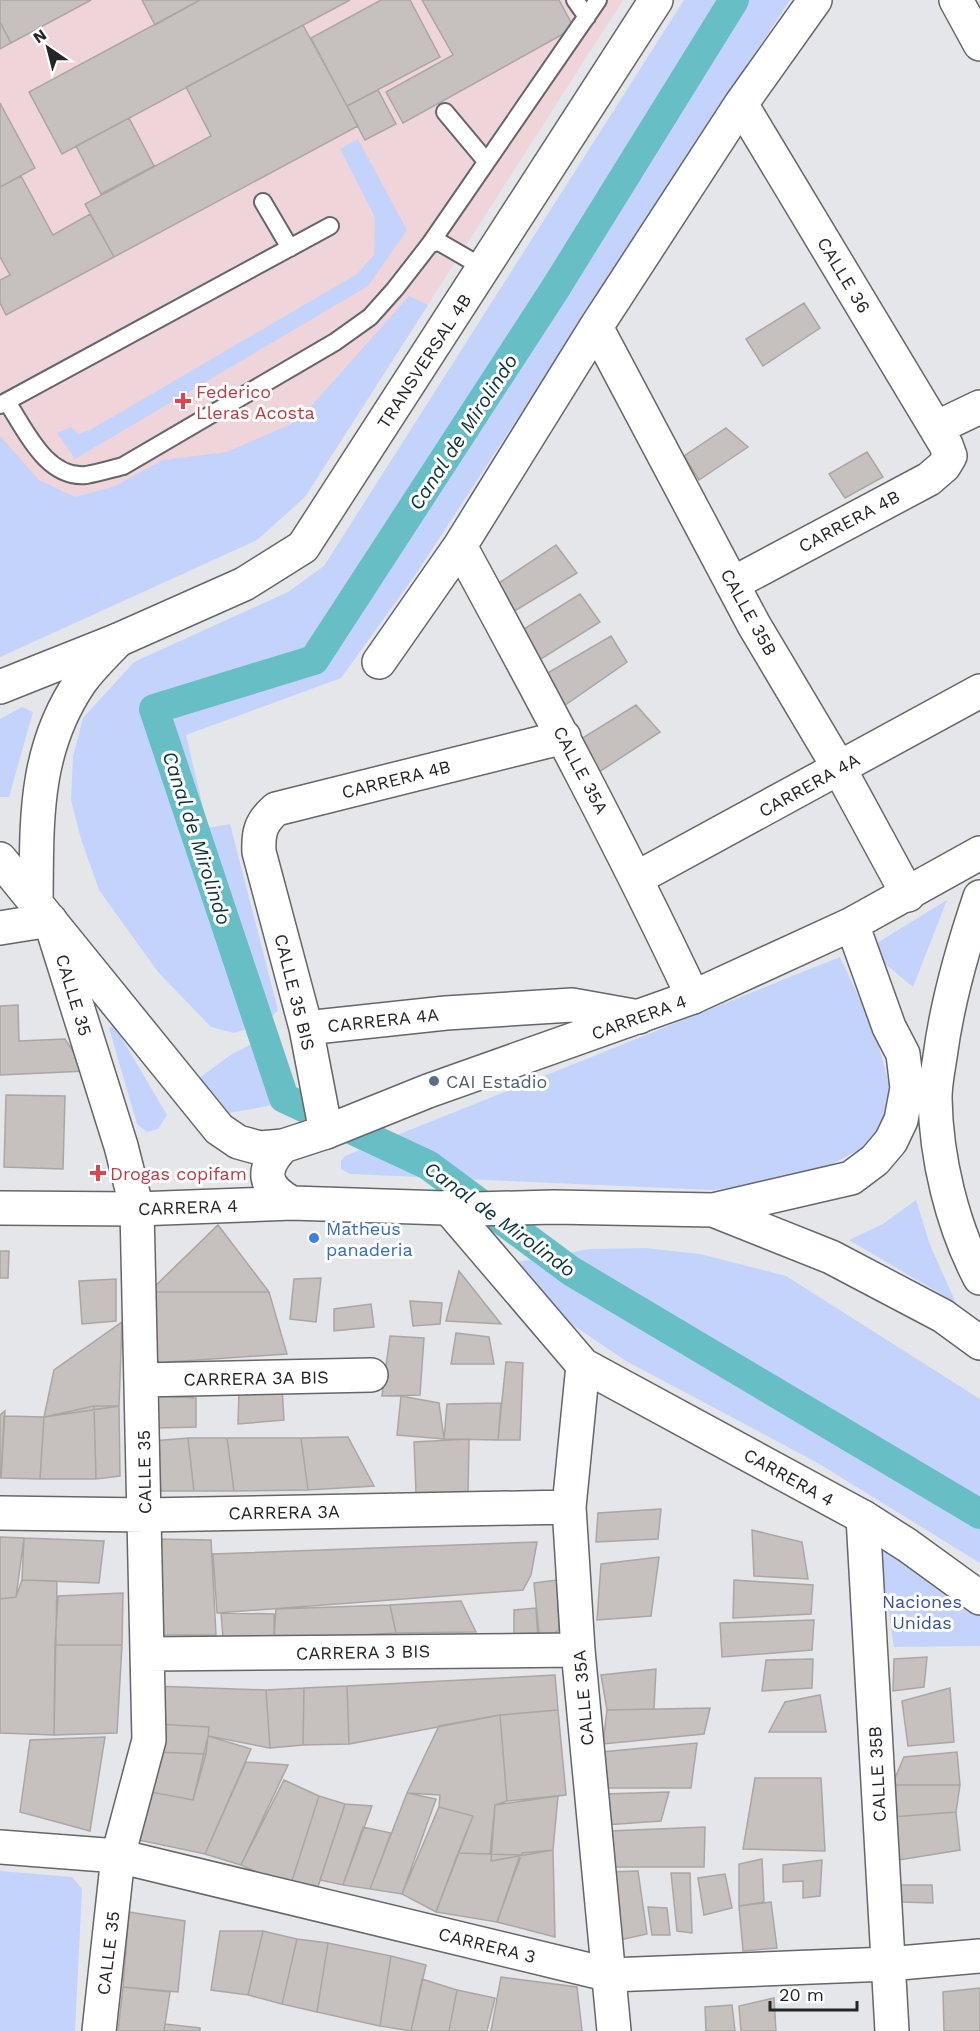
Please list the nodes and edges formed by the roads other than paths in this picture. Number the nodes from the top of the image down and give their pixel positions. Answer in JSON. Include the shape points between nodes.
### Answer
{"nodes":[{"id":1,"x":575,"y":0,"type":"edge"},
{"id":2,"x":598,"y":0,"type":"edge"},
{"id":3,"x":656,"y":0,"type":"edge"},
{"id":4,"x":815,"y":0,"type":"edge"},
{"id":5,"x":956,"y":0,"type":"edge"},
{"id":6,"x":587,"y":17,"type":"junction"},
{"id":7,"x":980,"y":44,"type":"edge"},
{"id":8,"x":741,"y":104,"type":"junction"},
{"id":9,"x":445,"y":112,"type":"dead end"},
{"id":10,"x":486,"y":161,"type":"junction"},
{"id":11,"x":263,"y":202,"type":"dead end"},
{"id":12,"x":330,"y":226,"type":"dead end"},
{"id":13,"x":430,"y":244,"type":"junction"},
{"id":14,"x":290,"y":248,"type":"junction"},
{"id":15,"x":484,"y":268,"type":"junction"},
{"id":16,"x":596,"y":327,"type":"junction"},
{"id":17,"x":4,"y":404,"type":"edge"},
{"id":18,"x":980,"y":407,"type":"edge"},
{"id":19,"x":941,"y":437,"type":"junction"},
{"id":20,"x":460,"y":546,"type":"junction"},
{"id":21,"x":732,"y":584,"type":"junction"},
{"id":22,"x":118,"y":640,"type":"junction"},
{"id":23,"x":379,"y":662,"type":"dead end"},
{"id":24,"x":0,"y":687,"type":"edge"},
{"id":25,"x":980,"y":691,"type":"edge"},
{"id":26,"x":564,"y":737,"type":"junction"},
{"id":27,"x":840,"y":768,"type":"junction"},
{"id":28,"x":258,"y":852,"type":"joint"},
{"id":29,"x":980,"y":853,"type":"edge"},
{"id":30,"x":0,"y":859,"type":"edge"},
{"id":31,"x":637,"y":878,"type":"junction"},
{"id":32,"x":908,"y":895,"type":"junction"},
{"id":33,"x":980,"y":897,"type":"edge"},
{"id":34,"x":27,"y":899,"type":"edge"},
{"id":35,"x":852,"y":924,"type":"junction"},
{"id":36,"x":0,"y":928,"type":"edge"},
{"id":37,"x":693,"y":998,"type":"junction"},
{"id":38,"x":639,"y":1017,"type":"junction"},
{"id":39,"x":306,"y":1028,"type":"junction"},
{"id":40,"x":330,"y":1131,"type":"junction"},
{"id":41,"x":283,"y":1146,"type":"junction"},
{"id":42,"x":292,"y":1203,"type":"junction"},
{"id":43,"x":0,"y":1208,"type":"edge"},
{"id":44,"x":461,"y":1208,"type":"junction"},
{"id":45,"x":137,"y":1209,"type":"junction"},
{"id":46,"x":713,"y":1210,"type":"junction"},
{"id":47,"x":977,"y":1265,"type":"edge"},
{"id":48,"x":980,"y":1343,"type":"edge"},
{"id":49,"x":583,"y":1365,"type":"junction"},
{"id":50,"x":371,"y":1375,"type":"dead end"},
{"id":51,"x":141,"y":1380,"type":"junction"},
{"id":52,"x":569,"y":1507,"type":"junction"},
{"id":53,"x":0,"y":1513,"type":"edge"},
{"id":54,"x":145,"y":1515,"type":"junction"},
{"id":55,"x":863,"y":1517,"type":"junction"},
{"id":56,"x":980,"y":1598,"type":"edge"},
{"id":57,"x":578,"y":1650,"type":"junction"},
{"id":58,"x":148,"y":1654,"type":"junction"},
{"id":59,"x":0,"y":1847,"type":"edge"},
{"id":60,"x":117,"y":1856,"type":"junction"},
{"id":61,"x":980,"y":1956,"type":"edge"},
{"id":62,"x":888,"y":1964,"type":"junction"},
{"id":63,"x":610,"y":1975,"type":"junction"},
{"id":64,"x":99,"y":2031,"type":"edge"},
{"id":65,"x":614,"y":2031,"type":"edge"},
{"id":66,"x":892,"y":2031,"type":"edge"}],
"edges":[{"from":1,"to":6,"type":"lane"},
{"from":2,"to":6,"type":"lane"},
{"from":3,"to":15,"type":"street","name":"TRANSVERSAL 4B"},
{"from":4,"to":8,"type":"street"},
{"from":5,"to":7,"type":"street"},
{"from":6,"to":10,"type":"lane"},
{"from":8,"to":16,"type":"street"},
{"from":8,"to":19,"type":"street","name":"CALLE 36"},
{"from":9,"to":10,"type":"lane"},
{"from":10,"to":13,"type":"lane"},
{"from":11,"to":14,"type":"lane"},
{"from":12,"to":14,"type":"lane"},
{"from":13,"to":15,"type":"lane","via":[[439,242]]},
{"from":13,"to":17,"type":"lane","via":[[370,317],[335,342],[123,466],[84,475],[63,472],[42,455]]},
{"from":14,"to":17,"type":"lane"},
{"from":15,"to":22,"type":"street","name":"TRANSVERSAL 4B","via":[[303,547],[244,584]]},
{"from":16,"to":20,"type":"street"},
{"from":16,"to":21,"type":"street","name":"CALLE 35B"},
{"from":18,"to":19,"type":"street"},
{"from":19,"to":21,"type":"street","name":"CARRERA 4B","via":[[950,456],[929,479]]},
{"from":20,"to":23,"type":"street"},
{"from":20,"to":26,"type":"street","name":"CALLE 35A"},
{"from":21,"to":27,"type":"street","name":"CALLE 35B"},
{"from":22,"to":24,"type":"street"},
{"from":22,"to":34,"type":"street","via":[[82,681],[55,729],[40,782]]},
{"from":25,"to":27,"type":"street","name":"CARRERA 4A"},
{"from":26,"to":28,"type":"street","name":"CARRERA 4B","via":[[276,809],[264,819],[258,834]]},
{"from":26,"to":31,"type":"street","name":"CALLE 35A"},
{"from":27,"to":31,"type":"street","name":"CARRERA 4A"},
{"from":27,"to":32,"type":"street","name":"CALLE 35B"},
{"from":28,"to":39,"type":"street","name":"CALLE 35 BIS"},
{"from":29,"to":32,"type":"street","name":"CARRERA 4"},
{"from":30,"to":34,"type":"street","name":"CALLE 35"},
{"from":31,"to":37,"type":"street","name":"CALLE 35A"},
{"from":32,"to":35,"type":"street","name":"CARRERA 4"},
{"from":33,"to":47,"type":"street","via":[[960,955],[935,1097],[942,1162],[958,1227]]},
{"from":34,"to":36,"type":"street"},
{"from":34,"to":41,"type":"street","name":"CALLE 35","via":[[219,1129],[238,1142],[260,1148]]},
{"from":34,"to":45,"type":"street","name":"CALLE 35","via":[[121,1146]]},
{"from":35,"to":37,"type":"street","name":"CARRERA 4"},
{"from":35,"to":46,"type":"street","via":[[889,1027],[903,1054],[907,1088],[901,1120],[891,1141],[875,1160],[851,1178]]},
{"from":37,"to":38,"type":"street","name":"CARRERA 4"},
{"from":38,"to":39,"type":"street","name":"CARRERA 4A","via":[[572,1005]]},
{"from":38,"to":40,"type":"street","name":"CARRERA 4","via":[[429,1091]]},
{"from":39,"to":40,"type":"street","name":"CALLE 35 BIS"},
{"from":40,"to":41,"type":"street","name":"CARRERA 4"},
{"from":41,"to":42,"type":"street","via":[[270,1159],[267,1177],[275,1194]]},
{"from":42,"to":44,"type":"street","name":"CARRERA 4"},
{"from":42,"to":45,"type":"street","name":"CARRERA 4"},
{"from":43,"to":45,"type":"street","name":"CARRERA 4"},
{"from":44,"to":46,"type":"street","name":"CARRERA 4"},
{"from":44,"to":49,"type":"street","name":"CARRERA 4"},
{"from":45,"to":51,"type":"street","name":"CALLE 35"},
{"from":46,"to":48,"type":"street","name":"CARRERA 4","via":[[831,1257],[943,1316]]},
{"from":49,"to":52,"type":"street","name":"CALLE 35A"},
{"from":49,"to":55,"type":"street","name":"CARRERA 4"},
{"from":50,"to":51,"type":"street","name":"CARRERA 3A BIS"},
{"from":51,"to":54,"type":"street","name":"CALLE 35"},
{"from":52,"to":54,"type":"street","name":"CARRERA 3A"},
{"from":52,"to":57,"type":"street","name":"CALLE 35A"},
{"from":53,"to":54,"type":"street","name":"CARRERA 3A"},
{"from":54,"to":58,"type":"street","name":"CALLE 35"},
{"from":55,"to":56,"type":"street","name":"CARRERA 4"},
{"from":55,"to":62,"type":"street","name":"CALLE 35B"},
{"from":57,"to":58,"type":"street","name":"CARRERA 3 BIS"},
{"from":57,"to":63,"type":"street","name":"CALLE 35A"},
{"from":58,"to":60,"type":"street","name":"CALLE 35","via":[[149,1740]]},
{"from":59,"to":60,"type":"street","name":"CARRERA 3"},
{"from":60,"to":63,"type":"street","name":"CARRERA 3"},
{"from":60,"to":64,"type":"street","name":"CALLE 35"},
{"from":61,"to":62,"type":"street","name":"CARRERA 3"},
{"from":62,"to":63,"type":"street","name":"CARRERA 3"},
{"from":62,"to":66,"type":"street","name":"CALLE 35B"},
{"from":63,"to":65,"type":"street","name":"CALLE 35A"}]}
